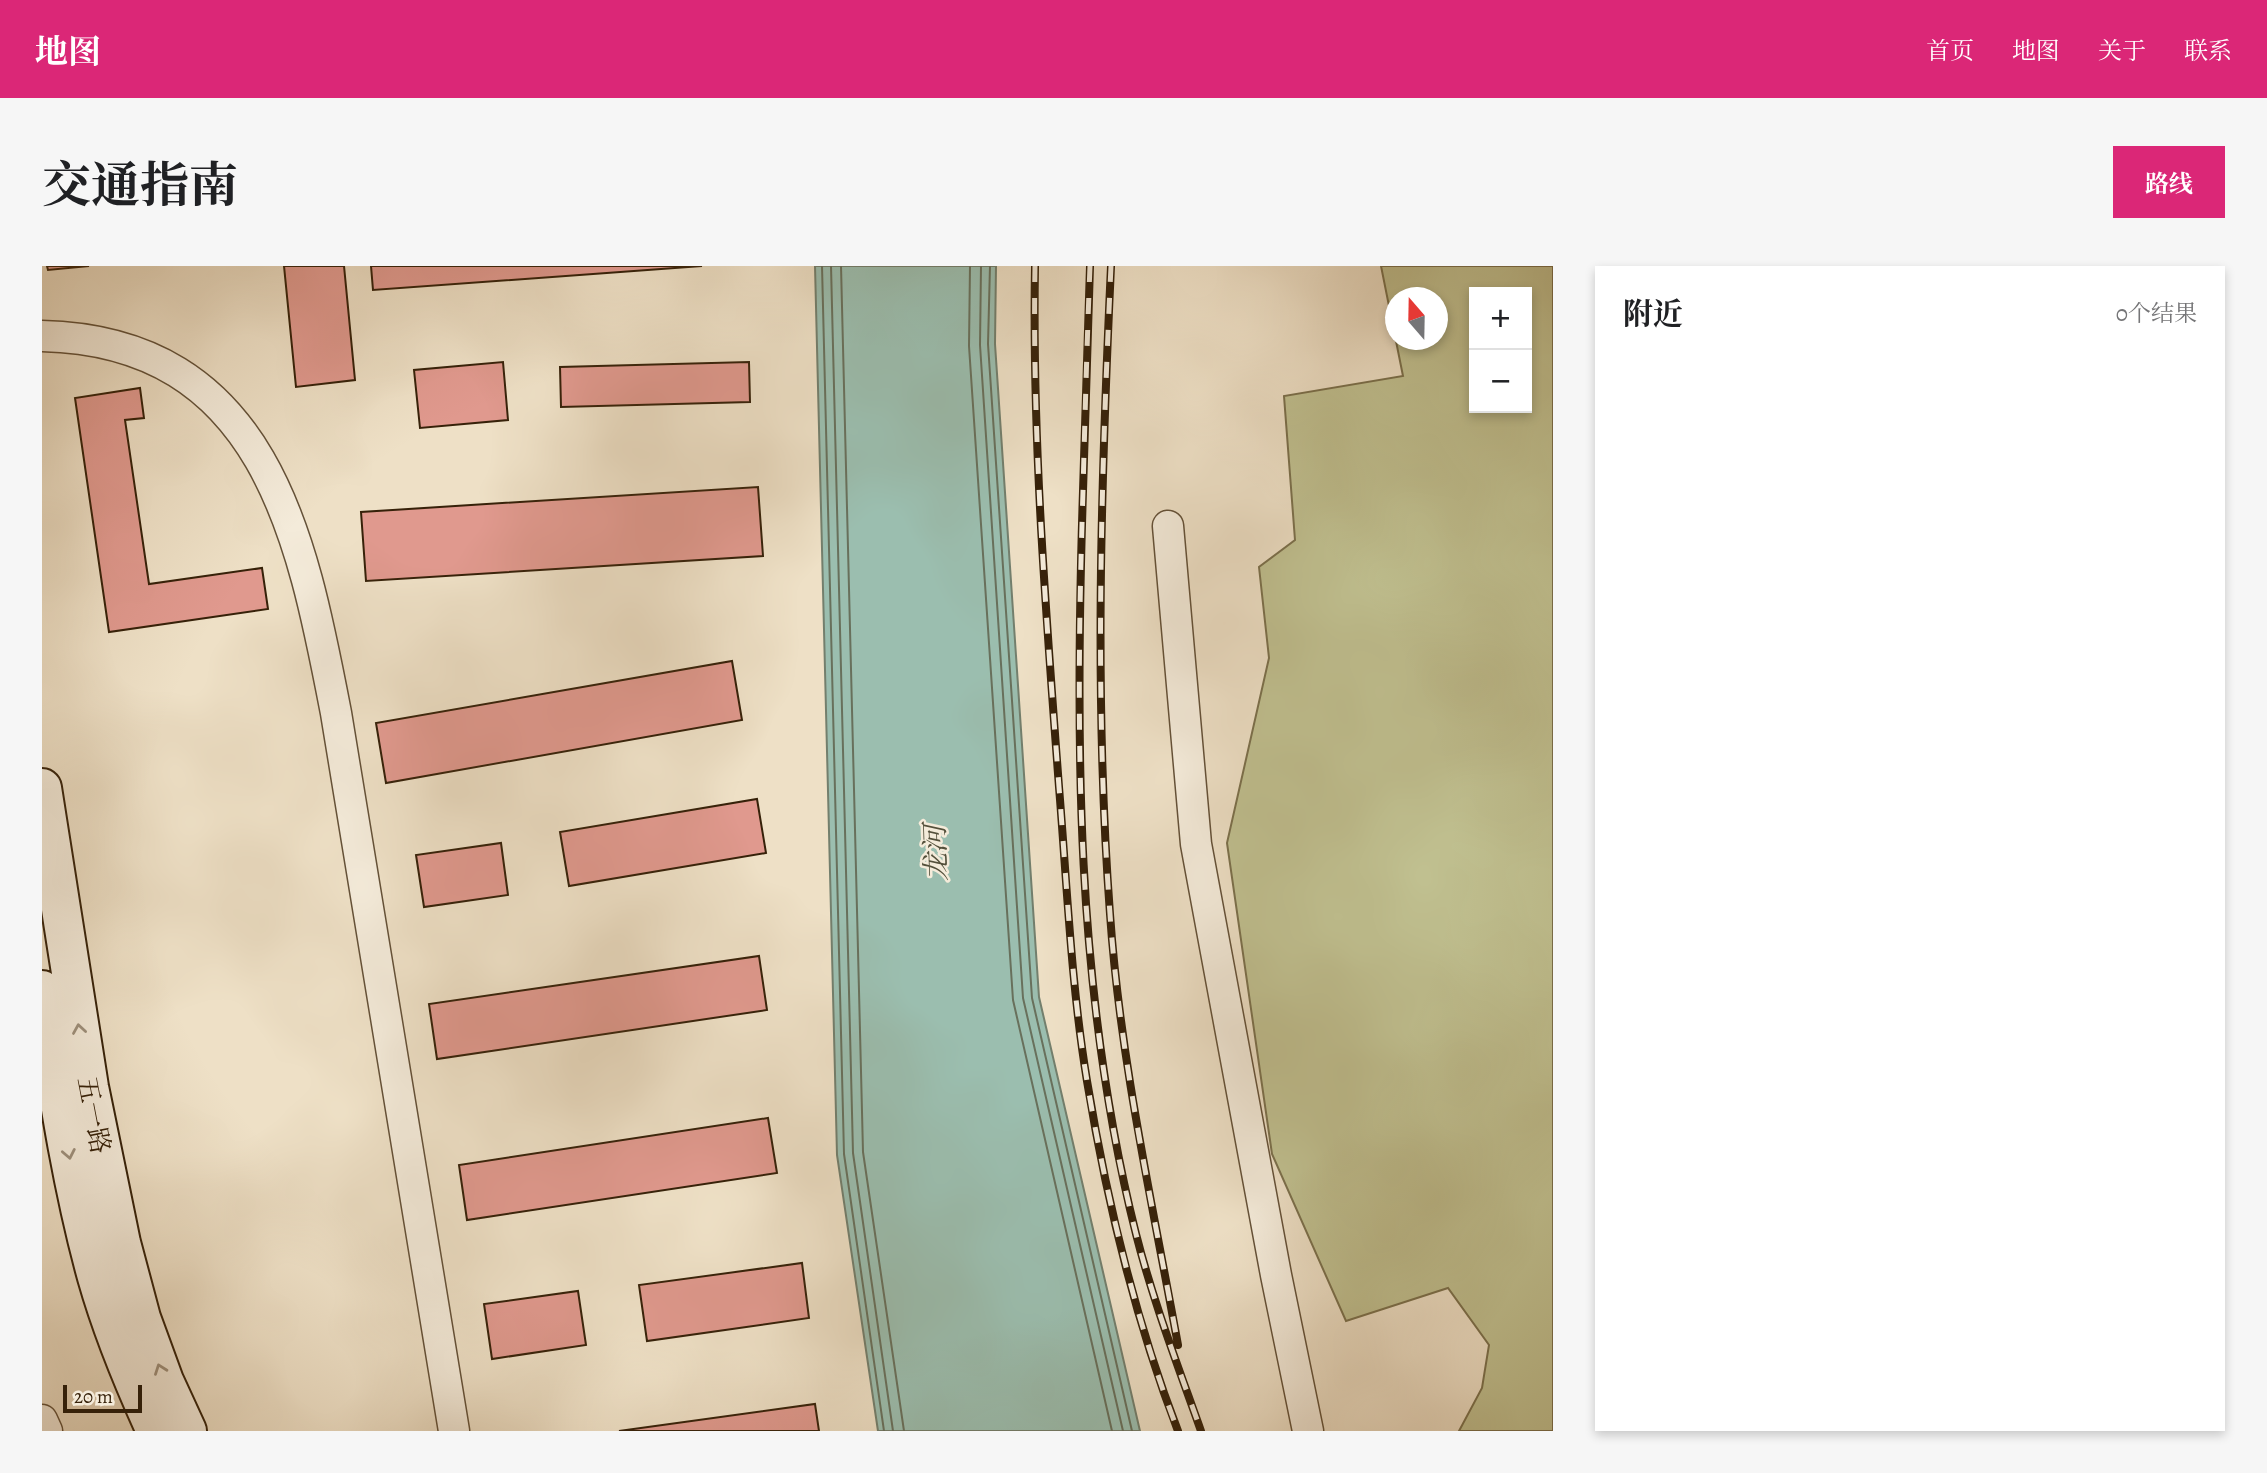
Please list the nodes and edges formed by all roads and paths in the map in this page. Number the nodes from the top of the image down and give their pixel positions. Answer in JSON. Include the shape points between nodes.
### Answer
{"nodes":[{"id":1,"x":42,"y":336,"type":"edge"},
{"id":2,"x":1168,"y":526,"type":"dead end"},
{"id":3,"x":42,"y":788,"type":"edge"},
{"id":4,"x":42,"y":990,"type":"edge"},
{"id":5,"x":42,"y":1420,"type":"edge"},
{"id":6,"x":47,"y":1431,"type":"edge"},
{"id":7,"x":156,"y":1431,"type":"edge"},
{"id":8,"x":187,"y":1431,"type":"edge"},
{"id":9,"x":454,"y":1431,"type":"edge"},
{"id":10,"x":1308,"y":1431,"type":"edge"}],
"edges":[{"from":1,"to":9,"type":"street","via":[[102,343],[147,355],[187,377],[254,449],[280,496],[301,553],[336,713]]},
{"from":2,"to":10,"type":"street","via":[[1196,844]]},
{"from":8,"to":3,"type":"main road","name":"五一路","one_way":true,"via":[[141,1318],[110,1193]]},
{"from":4,"to":7,"type":"main road","name":"五一路","one_way":true,"via":[[76,1188],[97,1275]]},
{"from":5,"to":6,"type":"street"}]}
